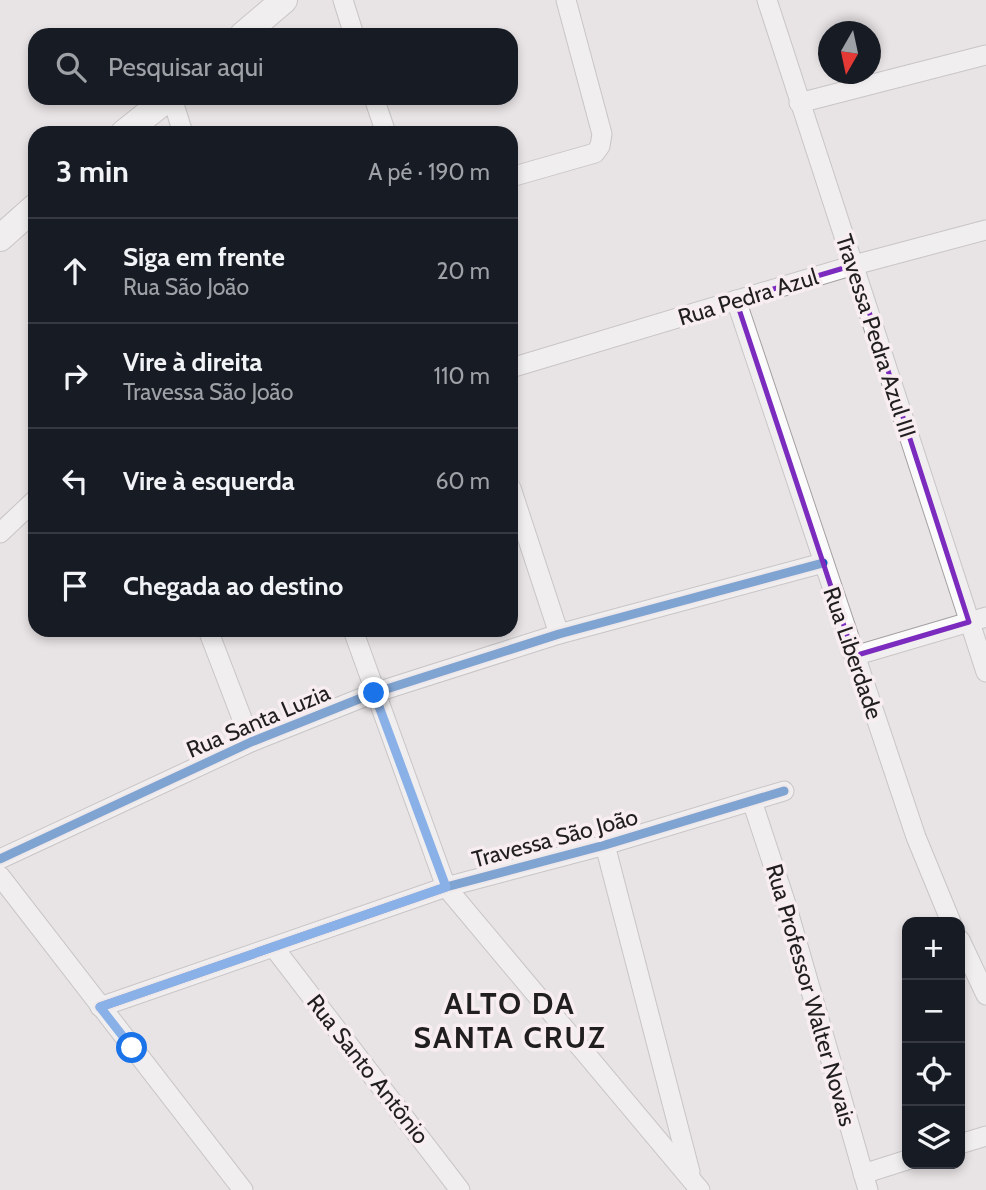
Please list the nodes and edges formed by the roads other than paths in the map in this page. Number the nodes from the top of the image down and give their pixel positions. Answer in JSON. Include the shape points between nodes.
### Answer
{"nodes":[{"id":1,"x":284,"y":0,"type":"edge"},
{"id":2,"x":343,"y":0,"type":"edge"},
{"id":3,"x":565,"y":0,"type":"edge"},
{"id":4,"x":767,"y":0,"type":"edge"},
{"id":5,"x":251,"y":28,"type":"edge"},
{"id":6,"x":352,"y":28,"type":"edge"},
{"id":7,"x":986,"y":55,"type":"edge"},
{"id":8,"x":799,"y":103,"type":"junction"},
{"id":9,"x":161,"y":105,"type":"edge"},
{"id":10,"x":173,"y":105,"type":"edge"},
{"id":11,"x":376,"y":105,"type":"edge"},
{"id":12,"x":133,"y":126,"type":"edge"},
{"id":13,"x":180,"y":126,"type":"edge"},
{"id":14,"x":384,"y":126,"type":"edge"},
{"id":15,"x":518,"y":175,"type":"edge"},
{"id":16,"x":28,"y":213,"type":"edge"},
{"id":17,"x":986,"y":230,"type":"edge"},
{"id":18,"x":0,"y":237,"type":"edge"},
{"id":19,"x":854,"y":265,"type":"junction"},
{"id":20,"x":736,"y":300,"type":"junction"},
{"id":21,"x":518,"y":366,"type":"edge"},
{"id":22,"x":28,"y":507,"type":"edge"},
{"id":23,"x":518,"y":509,"type":"edge"},
{"id":24,"x":0,"y":533,"type":"edge"},
{"id":25,"x":823,"y":563,"type":"junction"},
{"id":26,"x":977,"y":619,"type":"edge"},
{"id":27,"x":559,"y":634,"type":"junction"},
{"id":28,"x":211,"y":637,"type":"edge"},
{"id":29,"x":354,"y":637,"type":"edge"},
{"id":30,"x":854,"y":656,"type":"junction"},
{"id":31,"x":986,"y":672,"type":"edge"},
{"id":32,"x":374,"y":693,"type":"junction"},
{"id":33,"x":251,"y":742,"type":"junction"},
{"id":34,"x":784,"y":791,"type":"dead end"},
{"id":35,"x":752,"y":801,"type":"junction"},
{"id":36,"x":605,"y":845,"type":"junction"},
{"id":37,"x":0,"y":859,"type":"edge"},
{"id":38,"x":0,"y":876,"type":"edge"},
{"id":39,"x":446,"y":887,"type":"junction"},
{"id":40,"x":949,"y":917,"type":"edge"},
{"id":41,"x":275,"y":949,"type":"junction"},
{"id":42,"x":965,"y":951,"type":"edge"},
{"id":43,"x":986,"y":995,"type":"edge"},
{"id":44,"x":100,"y":1007,"type":"junction"},
{"id":45,"x":986,"y":1136,"type":"edge"},
{"id":46,"x":965,"y":1142,"type":"edge"},
{"id":47,"x":902,"y":1163,"type":"edge"},
{"id":48,"x":865,"y":1182,"type":"edge"},
{"id":49,"x":696,"y":1183,"type":"edge"},
{"id":50,"x":243,"y":1190,"type":"edge"},
{"id":51,"x":460,"y":1190,"type":"edge"}],
"edges":[{"from":1,"to":5,"type":"main road"},
{"from":2,"to":6,"type":"street"},
{"from":3,"to":15,"type":"street","via":[[602,134],[600,146],[594,153]]},
{"from":4,"to":8,"type":"street","name":"Travessa Pedra Azul III"},
{"from":7,"to":8,"type":"street"},
{"from":8,"to":19,"type":"street","name":"Travessa Pedra Azul III"},
{"from":9,"to":12,"type":"main road"},
{"from":10,"to":13,"type":"street"},
{"from":11,"to":14,"type":"street"},
{"from":16,"to":18,"type":"main road"},
{"from":17,"to":19,"type":"street","name":"Rua Pedra Azul"},
{"from":19,"to":20,"type":"street","name":"Rua Pedra Azul"},
{"from":19,"to":26,"type":"street","name":"Travessa Pedra Azul III"},
{"from":20,"to":21,"type":"street","name":"Rua Pedra Azul"},
{"from":20,"to":25,"type":"street","name":"Rua Liberdade"},
{"from":22,"to":24,"type":"street"},
{"from":23,"to":27,"type":"street"},
{"from":25,"to":27,"type":"street","name":"Rua Santa Luzia"},
{"from":25,"to":30,"type":"street","name":"Rua Liberdade"},
{"from":26,"to":30,"type":"street"},
{"from":26,"to":31,"type":"street","name":"Travessa Pedra Azul III"},
{"from":27,"to":32,"type":"street","name":"Rua Santa Luzia"},
{"from":28,"to":33,"type":"street"},
{"from":29,"to":32,"type":"street"},
{"from":30,"to":40,"type":"street","name":"Rua Liberdade","via":[[916,837]]},
{"from":32,"to":33,"type":"street","name":"Rua Santa Luzia"},
{"from":32,"to":39,"type":"street"},
{"from":33,"to":37,"type":"street","name":"Rua Santa Luzia"},
{"from":34,"to":35,"type":"street","name":"Travessa São João"},
{"from":35,"to":36,"type":"street","name":"Travessa São João"},
{"from":35,"to":48,"type":"street","name":"Rua Professor Walter Novais"},
{"from":36,"to":39,"type":"street","name":"Travessa São João"},
{"from":36,"to":49,"type":"street"},
{"from":38,"to":44,"type":"street"},
{"from":39,"to":41,"type":"street","name":"Travessa São João"},
{"from":39,"to":49,"type":"street"},
{"from":41,"to":44,"type":"street","name":"Travessa São João"},
{"from":41,"to":51,"type":"street","name":"Rua Santo Antônio"},
{"from":42,"to":43,"type":"street"},
{"from":44,"to":50,"type":"street"},
{"from":45,"to":46,"type":"street"},
{"from":47,"to":48,"type":"street"}]}
